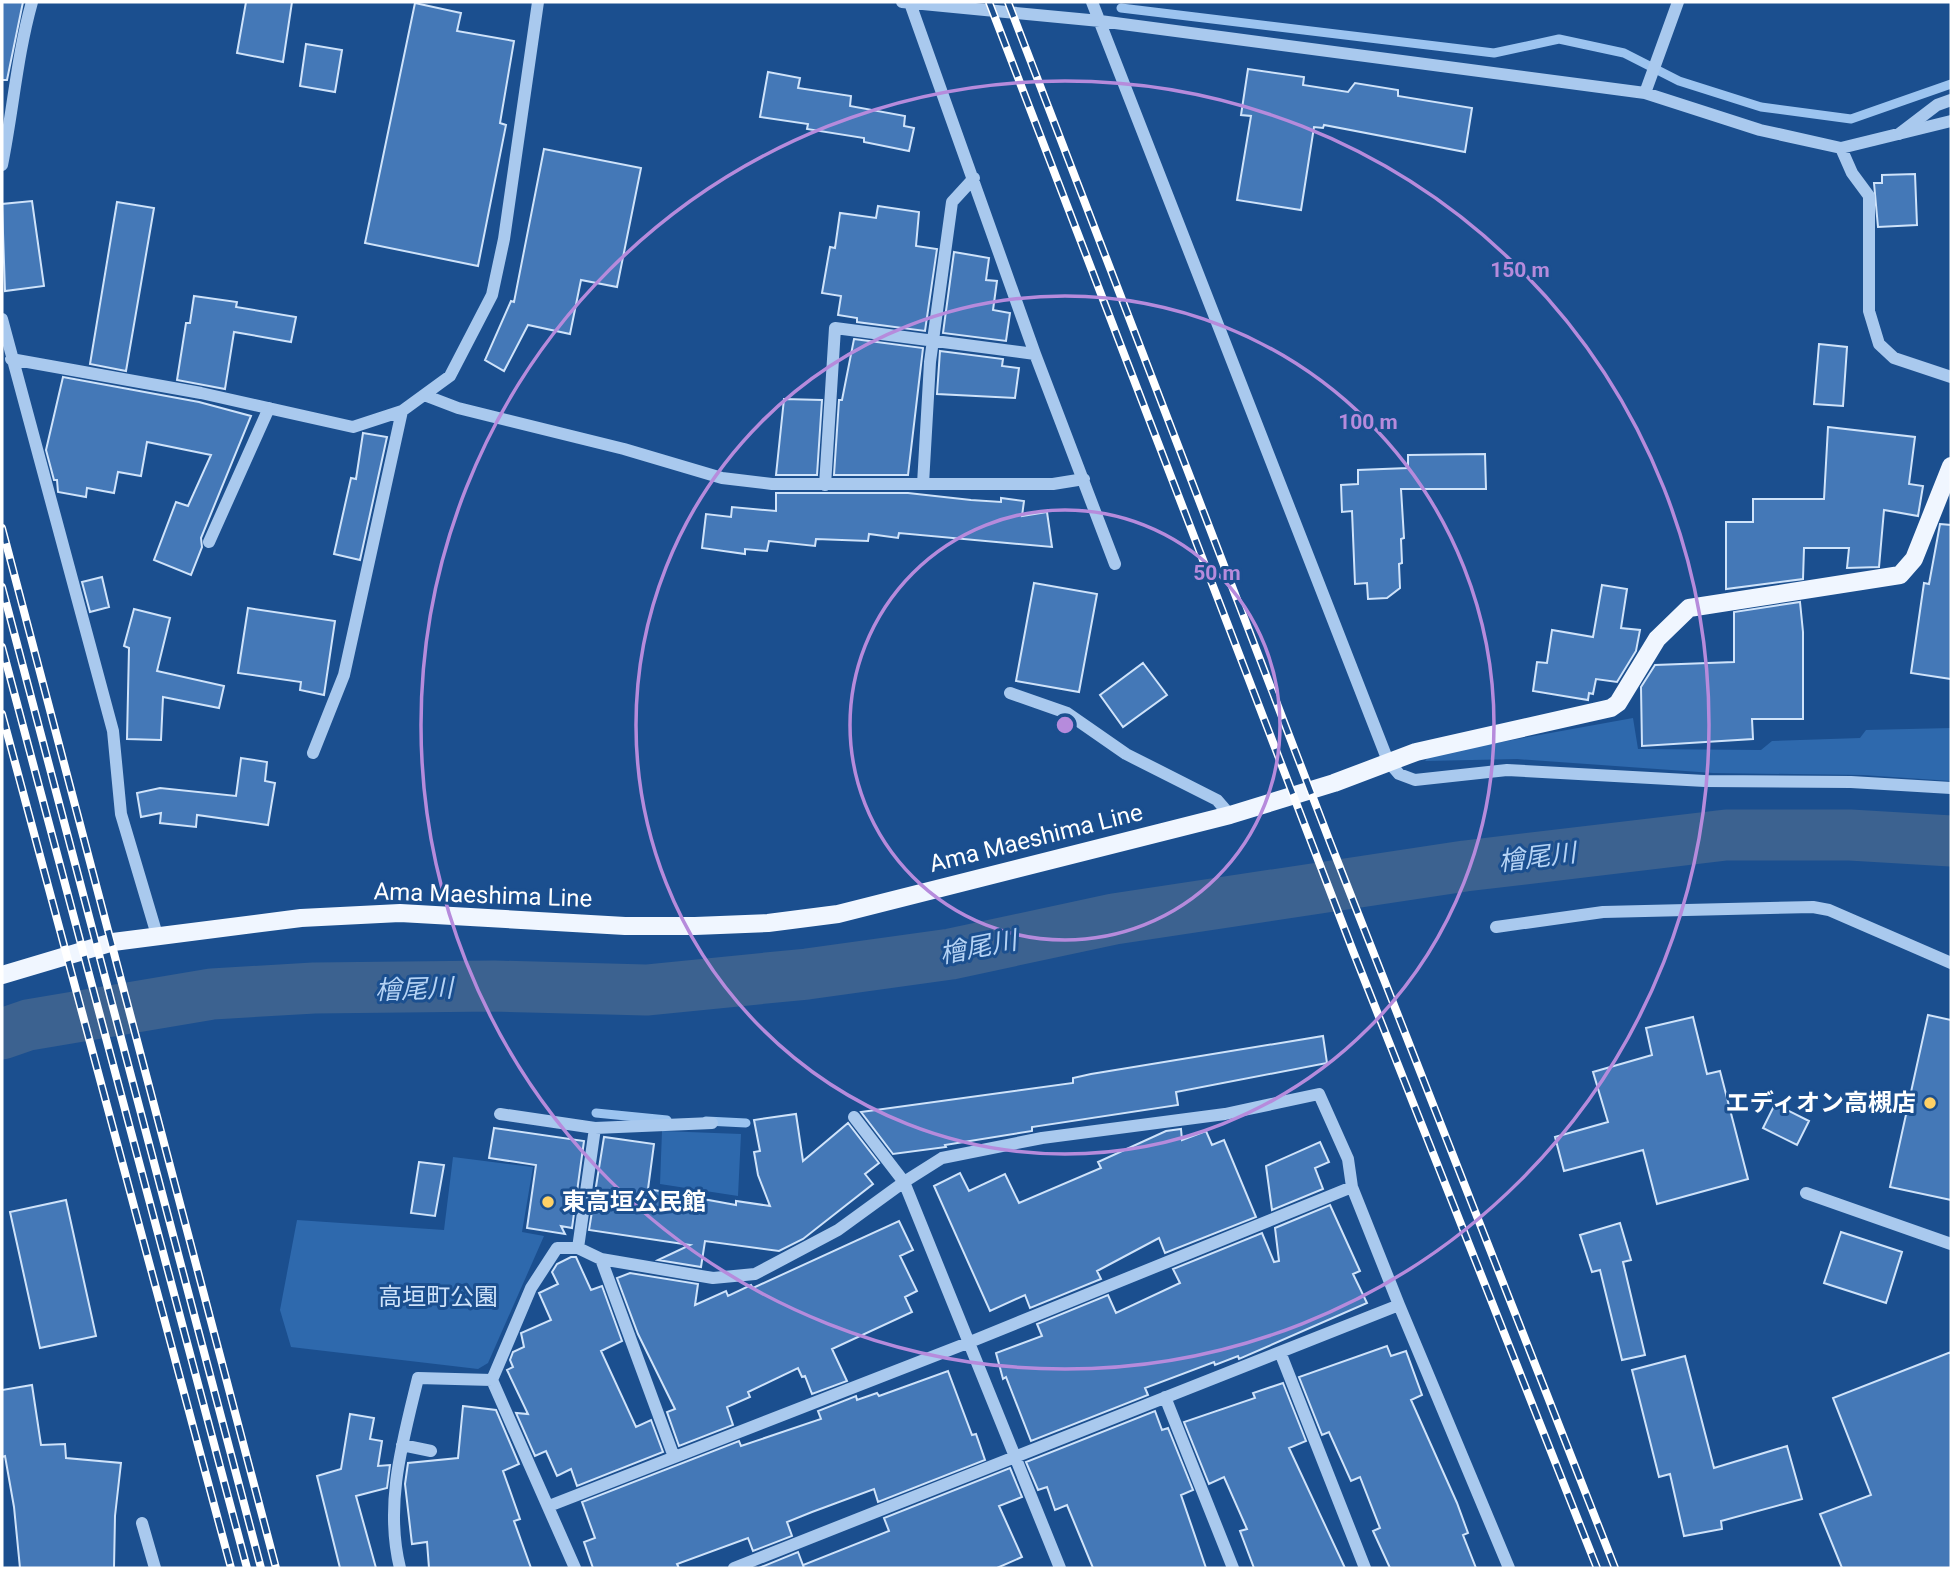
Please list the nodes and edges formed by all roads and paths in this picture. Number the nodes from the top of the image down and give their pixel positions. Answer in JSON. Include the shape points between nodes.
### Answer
{"nodes":[{"id":1,"x":32,"y":2,"type":"edge"},
{"id":2,"x":538,"y":2,"type":"edge"},
{"id":3,"x":902,"y":2,"type":"edge"},
{"id":4,"x":1092,"y":2,"type":"edge"},
{"id":5,"x":1678,"y":2,"type":"edge"},
{"id":6,"x":910,"y":3,"type":"edge"},
{"id":7,"x":1100,"y":21,"type":"junction"},
{"id":8,"x":1646,"y":90,"type":"junction"},
{"id":9,"x":1951,"y":100,"type":"edge"},
{"id":10,"x":1951,"y":121,"type":"edge"},
{"id":11,"x":1893,"y":138,"type":"junction"},
{"id":12,"x":1841,"y":148,"type":"junction"},
{"id":13,"x":2,"y":165,"type":"edge"},
{"id":14,"x":974,"y":178,"type":"junction"},
{"id":15,"x":2,"y":319,"type":"edge"},
{"id":16,"x":933,"y":340,"type":"junction"},
{"id":17,"x":1035,"y":354,"type":"junction"},
{"id":18,"x":11,"y":359,"type":"junction"},
{"id":19,"x":1951,"y":377,"type":"edge"},
{"id":20,"x":424,"y":395,"type":"junction"},
{"id":21,"x":269,"y":408,"type":"junction"},
{"id":22,"x":402,"y":411,"type":"junction"},
{"id":23,"x":1951,"y":466,"type":"edge"},
{"id":24,"x":1084,"y":479,"type":"junction"},
{"id":25,"x":923,"y":484,"type":"junction"},
{"id":26,"x":825,"y":485,"type":"junction"},
{"id":27,"x":209,"y":542,"type":"dead end"},
{"id":28,"x":1115,"y":564,"type":"dead end"},
{"id":29,"x":1010,"y":693,"type":"dead end"},
{"id":30,"x":313,"y":753,"type":"dead end"},
{"id":31,"x":1388,"y":761,"type":"junction"},
{"id":32,"x":1951,"y":788,"type":"edge"},
{"id":33,"x":1230,"y":815,"type":"junction"},
{"id":34,"x":1496,"y":927,"type":"dead end"},
{"id":35,"x":157,"y":934,"type":"junction"},
{"id":36,"x":1951,"y":963,"type":"edge"},
{"id":37,"x":2,"y":975,"type":"edge"},
{"id":38,"x":500,"y":1114,"type":"dead end"},
{"id":39,"x":854,"y":1116,"type":"dead end"},
{"id":40,"x":712,"y":1123,"type":"dead end"},
{"id":41,"x":595,"y":1128,"type":"junction"},
{"id":42,"x":904,"y":1182,"type":"junction"},
{"id":43,"x":1352,"y":1188,"type":"junction"},
{"id":44,"x":1806,"y":1193,"type":"dead end"},
{"id":45,"x":1951,"y":1244,"type":"edge"},
{"id":46,"x":578,"y":1248,"type":"junction"},
{"id":47,"x":601,"y":1259,"type":"junction"},
{"id":48,"x":1399,"y":1305,"type":"junction"},
{"id":49,"x":970,"y":1342,"type":"junction"},
{"id":50,"x":1280,"y":1352,"type":"junction"},
{"id":51,"x":492,"y":1380,"type":"junction"},
{"id":52,"x":1165,"y":1397,"type":"junction"},
{"id":53,"x":402,"y":1445,"type":"junction"},
{"id":54,"x":431,"y":1451,"type":"dead end"},
{"id":55,"x":674,"y":1457,"type":"junction"},
{"id":56,"x":1013,"y":1458,"type":"junction"},
{"id":57,"x":549,"y":1506,"type":"junction"},
{"id":58,"x":142,"y":1523,"type":"dead end"},
{"id":59,"x":155,"y":1568,"type":"edge"},
{"id":60,"x":400,"y":1568,"type":"edge"},
{"id":61,"x":575,"y":1568,"type":"edge"},
{"id":62,"x":734,"y":1568,"type":"edge"},
{"id":63,"x":1060,"y":1568,"type":"edge"},
{"id":64,"x":1233,"y":1568,"type":"edge"},
{"id":65,"x":1365,"y":1568,"type":"edge"},
{"id":66,"x":1509,"y":1568,"type":"edge"}],
"edges":[{"from":1,"to":13,"type":"street"},
{"from":2,"to":20,"type":"street","via":[[492,295],[450,376]]},
{"from":3,"to":6,"type":"street"},
{"from":4,"to":7,"type":"street"},
{"from":5,"to":8,"type":"street"},
{"from":6,"to":7,"type":"street"},
{"from":6,"to":14,"type":"street"},
{"from":7,"to":8,"type":"street"},
{"from":7,"to":31,"type":"street"},
{"from":8,"to":12,"type":"street","via":[[1760,130]]},
{"from":9,"to":11,"type":"street"},
{"from":10,"to":11,"type":"street"},
{"from":11,"to":12,"type":"street"},
{"from":12,"to":19,"type":"street","via":[[1869,196],[1869,311],[1879,344],[1895,358]]},
{"from":14,"to":16,"type":"street","via":[[952,202]]},
{"from":14,"to":17,"type":"street"},
{"from":15,"to":18,"type":"street"},
{"from":16,"to":17,"type":"street"},
{"from":16,"to":25,"type":"street"},
{"from":16,"to":26,"type":"street","via":[[835,328]]},
{"from":17,"to":24,"type":"street"},
{"from":18,"to":21,"type":"street"},
{"from":18,"to":35,"type":"street","via":[[113,731],[121,814]]},
{"from":20,"to":22,"type":"street"},
{"from":20,"to":26,"type":"street","via":[[722,478]]},
{"from":21,"to":22,"type":"street","via":[[353,427]]},
{"from":21,"to":27,"type":"street"},
{"from":22,"to":30,"type":"street","via":[[344,675]]},
{"from":23,"to":31,"type":"main road","name":"Ama Maeshima Line","via":[[1914,559],[1900,575],[1689,608],[1661,633],[1611,708],[1506,729]]},
{"from":24,"to":25,"type":"street","via":[[1054,484]]},
{"from":24,"to":28,"type":"street"},
{"from":25,"to":26,"type":"street"},
{"from":29,"to":33,"type":"street","via":[[1067,713],[1126,754],[1217,800]]},
{"from":31,"to":32,"type":"street","via":[[1399,774],[1415,780],[1507,770],[1705,782],[1852,782]]},
{"from":31,"to":33,"type":"main road","name":"Ama Maeshima Line"},
{"from":33,"to":35,"type":"main road","name":"Ama Maeshima Line","via":[[838,914],[768,923],[625,926],[400,913],[301,918]]},
{"from":34,"to":36,"type":"street","via":[[1603,912],[1813,908],[1829,910]]},
{"from":35,"to":37,"type":"main road","name":"Ama Maeshima Line","via":[[97,946]]},
{"from":38,"to":41,"type":"street"},
{"from":39,"to":42,"type":"street"},
{"from":40,"to":41,"type":"street"},
{"from":41,"to":46,"type":"street"},
{"from":42,"to":43,"type":"street","via":[[942,1158],[1042,1138],[1225,1114],[1319,1094],[1348,1159]]},
{"from":42,"to":47,"type":"street","via":[[838,1230],[755,1274],[713,1278]]},
{"from":42,"to":49,"type":"street"},
{"from":43,"to":48,"type":"street"},
{"from":43,"to":49,"type":"street"},
{"from":44,"to":45,"type":"street"},
{"from":46,"to":47,"type":"street"},
{"from":46,"to":51,"type":"street","via":[[557,1248],[550,1258],[531,1288]]},
{"from":47,"to":55,"type":"street"},
{"from":48,"to":50,"type":"street"},
{"from":48,"to":66,"type":"street"},
{"from":49,"to":55,"type":"street"},
{"from":49,"to":56,"type":"street"},
{"from":50,"to":52,"type":"street"},
{"from":50,"to":65,"type":"street"},
{"from":51,"to":53,"type":"street","via":[[418,1378]]},
{"from":51,"to":57,"type":"street"},
{"from":52,"to":56,"type":"street"},
{"from":52,"to":64,"type":"street"},
{"from":53,"to":54,"type":"street"},
{"from":53,"to":60,"type":"street","via":[[393,1510]]},
{"from":55,"to":57,"type":"street"},
{"from":56,"to":62,"type":"street"},
{"from":56,"to":63,"type":"street"},
{"from":57,"to":61,"type":"street"},
{"from":58,"to":59,"type":"street"}]}
